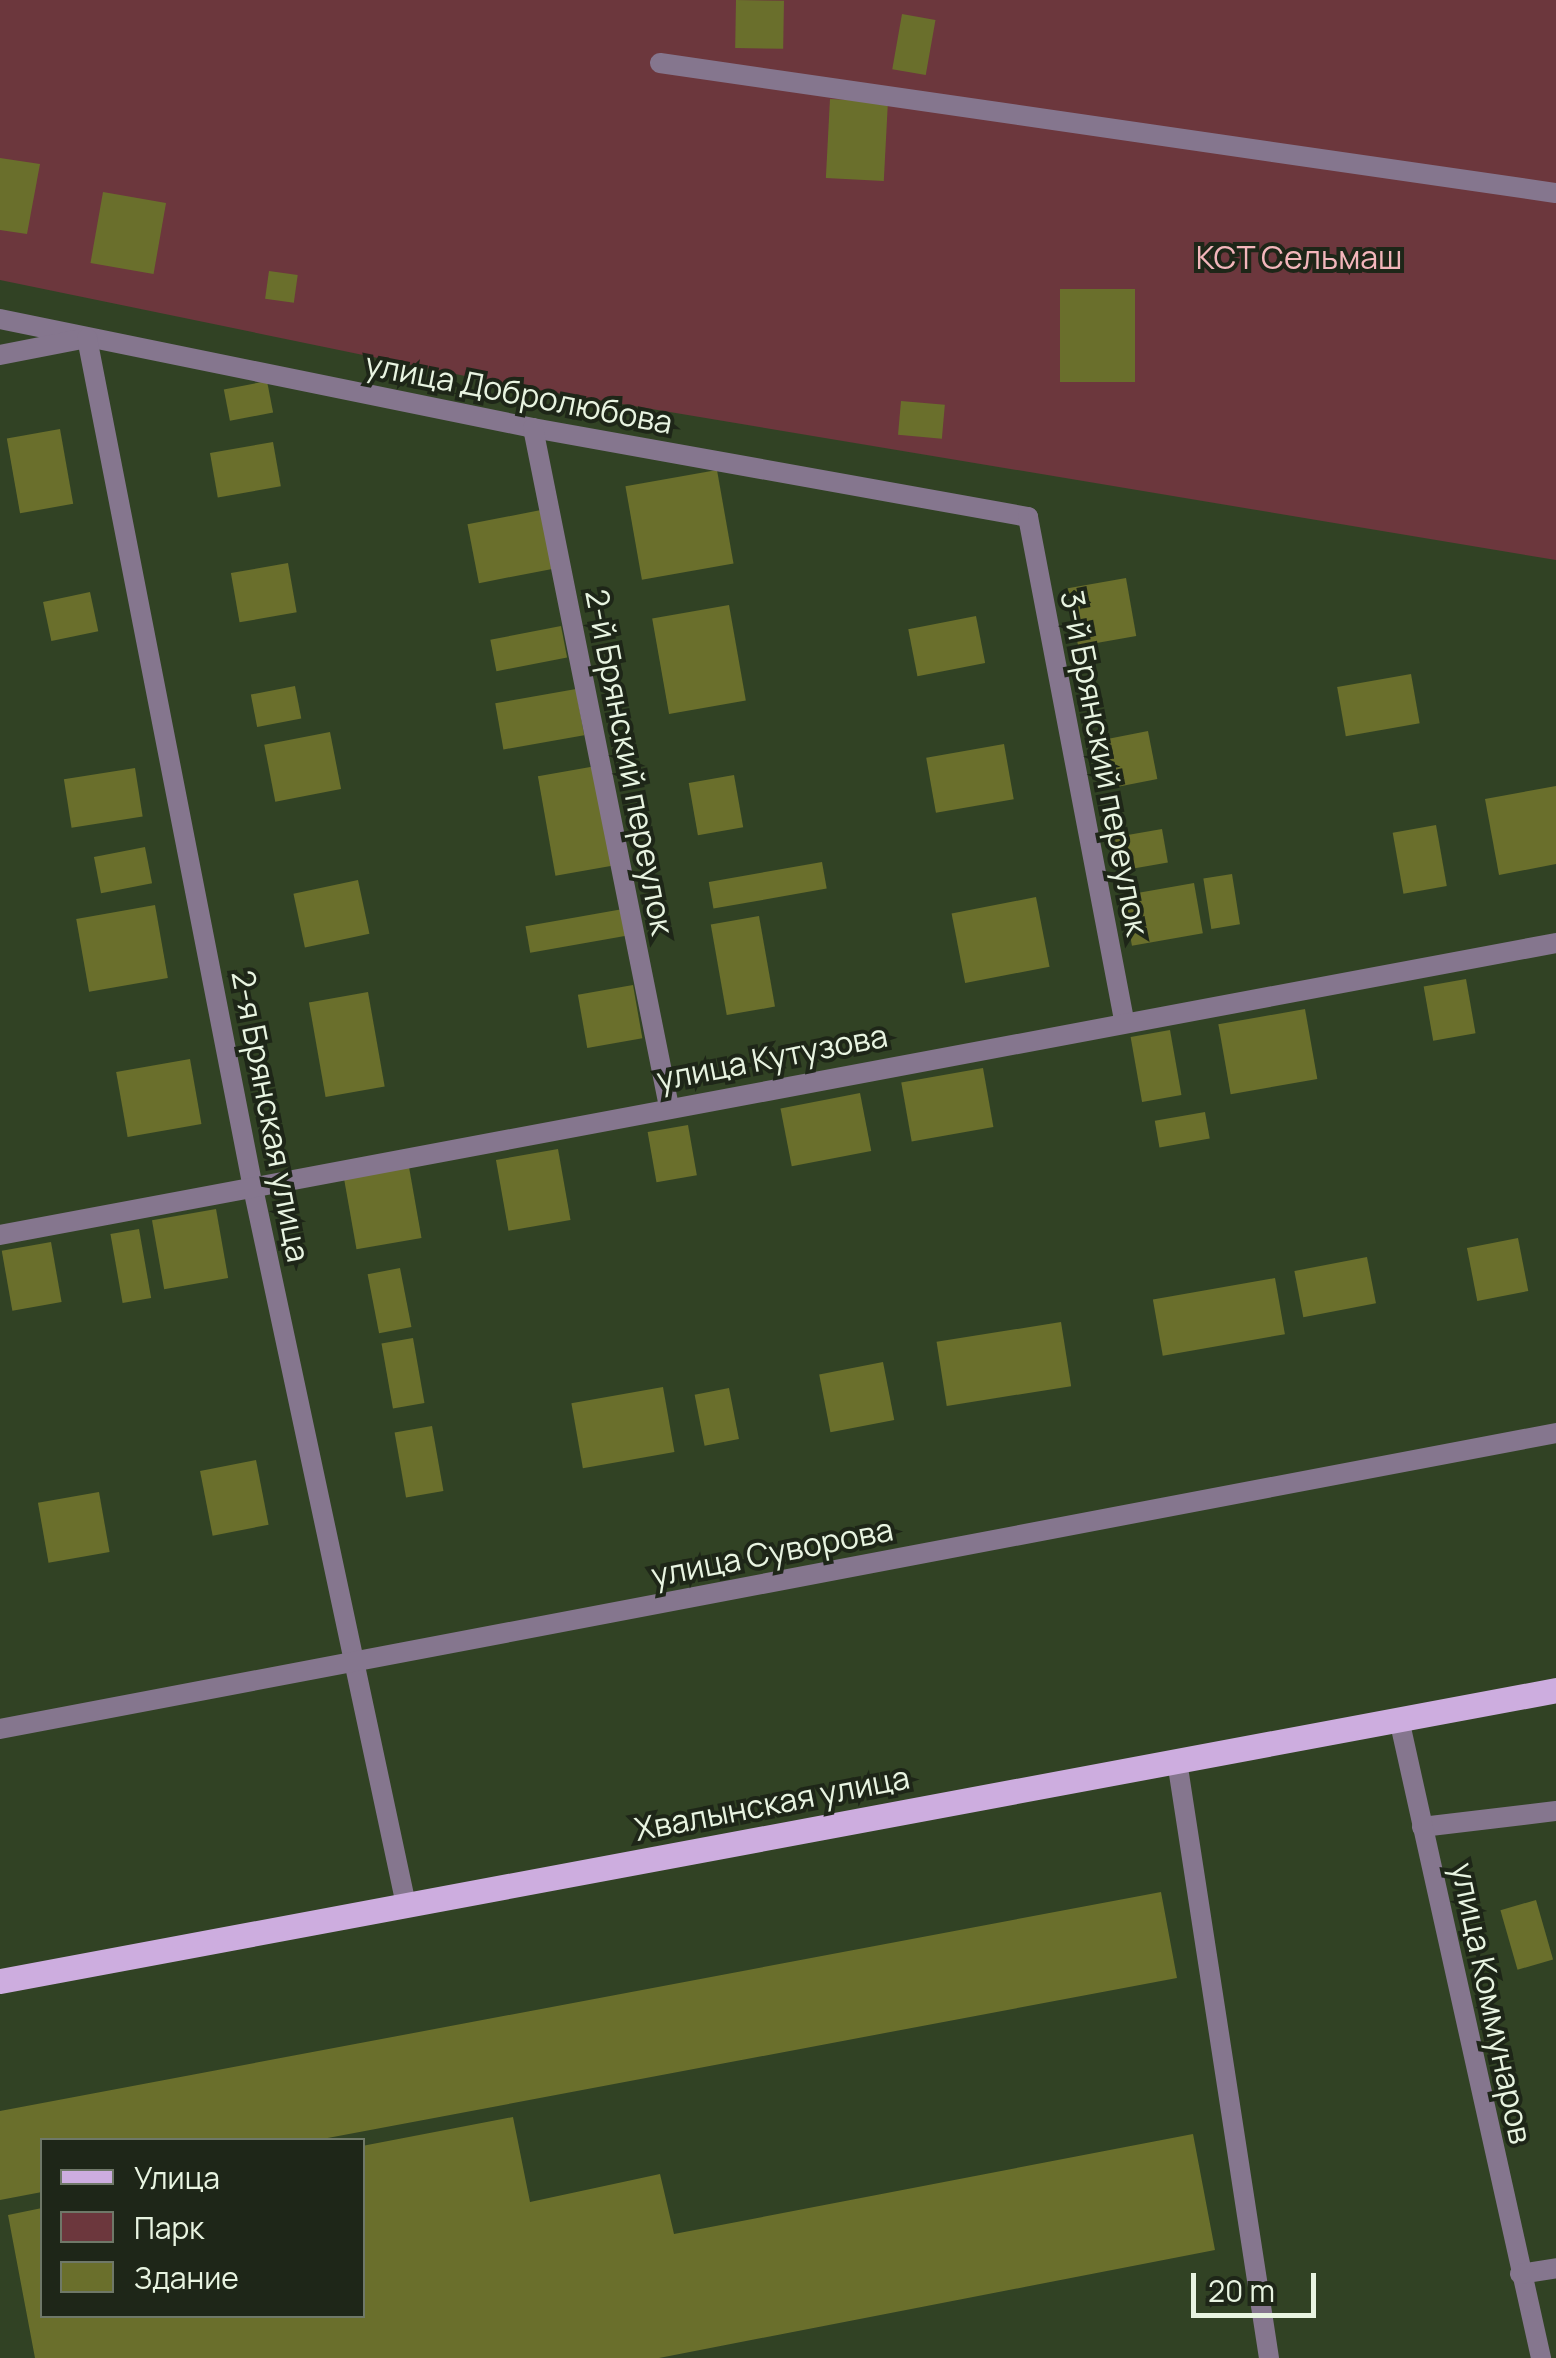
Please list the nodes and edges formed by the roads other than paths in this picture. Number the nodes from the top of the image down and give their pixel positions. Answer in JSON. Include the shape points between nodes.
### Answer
{"nodes":[{"id":1,"x":660,"y":63,"type":"dead end"},
{"id":2,"x":1556,"y":193,"type":"edge"},
{"id":3,"x":0,"y":319,"type":"edge"},
{"id":4,"x":87,"y":338,"type":"junction"},
{"id":5,"x":0,"y":356,"type":"edge"},
{"id":6,"x":533,"y":428,"type":"junction"},
{"id":7,"x":1028,"y":517,"type":"joint"},
{"id":8,"x":1556,"y":943,"type":"edge"},
{"id":9,"x":1124,"y":1020,"type":"junction"},
{"id":10,"x":669,"y":1108,"type":"junction"},
{"id":11,"x":253,"y":1188,"type":"junction"},
{"id":12,"x":0,"y":1234,"type":"edge"},
{"id":13,"x":1556,"y":1433,"type":"edge"},
{"id":14,"x":354,"y":1662,"type":"junction"},
{"id":15,"x":1556,"y":1690,"type":"edge"},
{"id":16,"x":1398,"y":1720,"type":"junction"},
{"id":17,"x":0,"y":1729,"type":"edge"},
{"id":18,"x":1177,"y":1760,"type":"junction"},
{"id":19,"x":1556,"y":1811,"type":"edge"},
{"id":20,"x":1422,"y":1827,"type":"junction"},
{"id":21,"x":406,"y":1905,"type":"junction"},
{"id":22,"x":0,"y":1981,"type":"edge"},
{"id":23,"x":1556,"y":2268,"type":"edge"},
{"id":24,"x":1520,"y":2274,"type":"junction"},
{"id":25,"x":1269,"y":2358,"type":"edge"},
{"id":26,"x":1541,"y":2358,"type":"edge"}],
"edges":[{"from":1,"to":2,"type":"street"},
{"from":3,"to":4,"type":"street","name":"улица Добролюбова"},
{"from":4,"to":5,"type":"street"},
{"from":4,"to":6,"type":"street","name":"улица Добролюбова"},
{"from":4,"to":11,"type":"street","name":"2-я Брянская улица"},
{"from":6,"to":7,"type":"street","name":"улица Добролюбова"},
{"from":6,"to":10,"type":"street","name":"2-й Брянский переулок"},
{"from":7,"to":9,"type":"street","name":"3-й Брянский переулок"},
{"from":8,"to":9,"type":"street","name":"улица Кутузова"},
{"from":9,"to":10,"type":"street","name":"улица Кутузова"},
{"from":10,"to":11,"type":"street","name":"улица Кутузова"},
{"from":11,"to":12,"type":"street","name":"улица Кутузова"},
{"from":11,"to":14,"type":"street","name":"2-я Брянская улица"},
{"from":13,"to":14,"type":"street","name":"улица Суворова"},
{"from":14,"to":17,"type":"street","name":"улица Суворова"},
{"from":14,"to":21,"type":"street","name":"2-я Брянская улица"},
{"from":15,"to":16,"type":"main road","name":"Хвалынская улица"},
{"from":16,"to":18,"type":"main road","name":"Хвалынская улица"},
{"from":16,"to":20,"type":"street","name":"улица Коммунаров"},
{"from":18,"to":21,"type":"main road","name":"Хвалынская улица"},
{"from":18,"to":25,"type":"street"},
{"from":19,"to":20,"type":"street"},
{"from":20,"to":24,"type":"street","name":"улица Коммунаров"},
{"from":21,"to":22,"type":"main road","name":"Хвалынская улица"},
{"from":23,"to":24,"type":"street"},
{"from":24,"to":26,"type":"street","name":"улица Коммунаров"}]}
